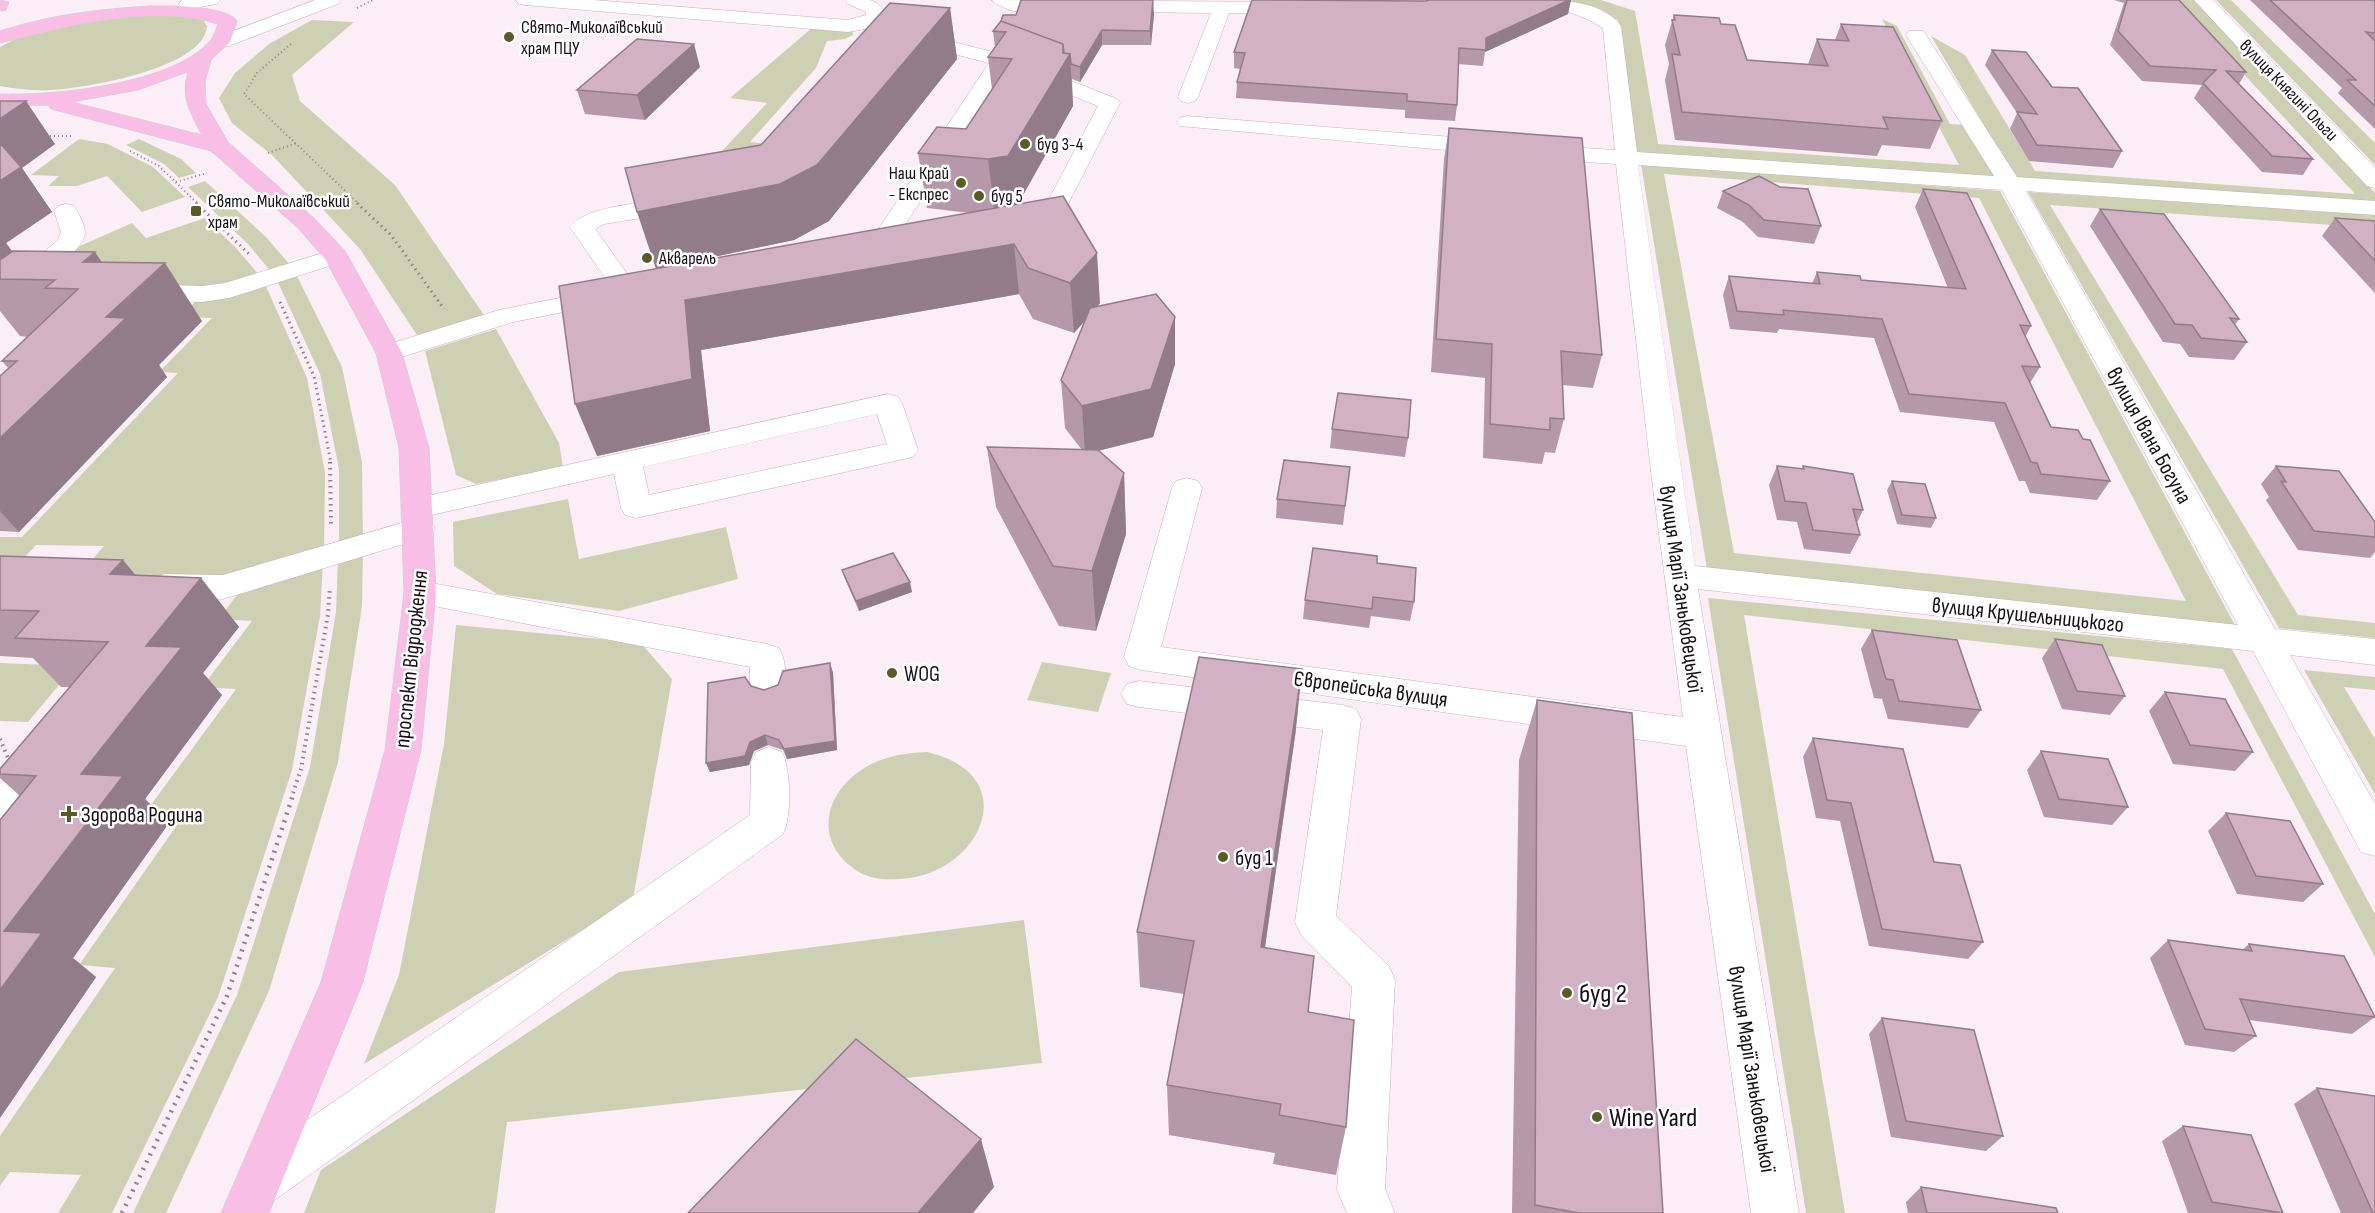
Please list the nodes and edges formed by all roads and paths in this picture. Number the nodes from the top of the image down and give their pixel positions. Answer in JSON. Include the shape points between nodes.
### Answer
{"nodes":[{"id":1,"x":212,"y":0,"type":"edge"},
{"id":2,"x":332,"y":0,"type":"edge"},
{"id":3,"x":525,"y":0,"type":"edge"},
{"id":4,"x":848,"y":0,"type":"edge"},
{"id":5,"x":854,"y":0,"type":"edge"},
{"id":6,"x":1001,"y":0,"type":"edge"},
{"id":7,"x":1554,"y":0,"type":"edge"},
{"id":8,"x":2203,"y":0,"type":"edge"},
{"id":9,"x":131,"y":2,"type":"edge"},
{"id":10,"x":188,"y":4,"type":"junction"},
{"id":11,"x":1222,"y":8,"type":"junction"},
{"id":12,"x":1317,"y":8,"type":"edge"},
{"id":13,"x":825,"y":25,"type":"junction"},
{"id":14,"x":1916,"y":35,"type":"dead end"},
{"id":15,"x":0,"y":37,"type":"edge"},
{"id":16,"x":298,"y":40,"type":"dead end"},
{"id":17,"x":222,"y":42,"type":"junction"},
{"id":18,"x":890,"y":43,"type":"edge"},
{"id":19,"x":202,"y":57,"type":"junction"},
{"id":20,"x":1001,"y":60,"type":"junction"},
{"id":21,"x":1188,"y":97,"type":"dead end"},
{"id":22,"x":1,"y":100,"type":"edge"},
{"id":23,"x":43,"y":101,"type":"junction"},
{"id":24,"x":1187,"y":122,"type":"dead end"},
{"id":25,"x":36,"y":136,"type":"dead end"},
{"id":26,"x":72,"y":136,"type":"dead end"},
{"id":27,"x":219,"y":146,"type":"junction"},
{"id":28,"x":122,"y":147,"type":"dead end"},
{"id":29,"x":1626,"y":159,"type":"junction"},
{"id":30,"x":2375,"y":181,"type":"edge"},
{"id":31,"x":2011,"y":185,"type":"junction"},
{"id":32,"x":710,"y":201,"type":"edge"},
{"id":33,"x":2375,"y":208,"type":"edge"},
{"id":34,"x":66,"y":210,"type":"dead end"},
{"id":35,"x":998,"y":224,"type":"edge"},
{"id":36,"x":911,"y":241,"type":"edge"},
{"id":37,"x":336,"y":255,"type":"junction"},
{"id":38,"x":268,"y":277,"type":"junction"},
{"id":39,"x":53,"y":288,"type":"edge"},
{"id":40,"x":122,"y":291,"type":"edge"},
{"id":41,"x":460,"y":331,"type":"junction"},
{"id":42,"x":389,"y":353,"type":"junction"},
{"id":43,"x":855,"y":411,"type":"junction"},
{"id":44,"x":874,"y":456,"type":"junction"},
{"id":45,"x":627,"y":462,"type":"junction"},
{"id":46,"x":1186,"y":488,"type":"dead end"},
{"id":47,"x":418,"y":518,"type":"junction"},
{"id":48,"x":331,"y":555,"type":"junction"},
{"id":49,"x":1681,"y":576,"type":"junction"},
{"id":50,"x":141,"y":585,"type":"edge"},
{"id":51,"x":420,"y":593,"type":"junction"},
{"id":52,"x":2263,"y":640,"type":"junction"},
{"id":53,"x":2375,"y":652,"type":"edge"},
{"id":54,"x":767,"y":684,"type":"dead end"},
{"id":55,"x":1139,"y":694,"type":"dead end"},
{"id":56,"x":1702,"y":734,"type":"junction"},
{"id":57,"x":769,"y":762,"type":"dead end"},
{"id":58,"x":20,"y":786,"type":"edge"},
{"id":59,"x":2375,"y":840,"type":"edge"},
{"id":60,"x":0,"y":876,"type":"edge"},
{"id":61,"x":252,"y":1198,"type":"edge"},
{"id":62,"x":122,"y":1213,"type":"edge"},
{"id":63,"x":1371,"y":1213,"type":"edge"},
{"id":64,"x":1775,"y":1213,"type":"edge"}],
"edges":[{"from":1,"to":10,"type":"street"},
{"from":2,"to":17,"type":"street"},
{"from":3,"to":13,"type":"street"},
{"from":4,"to":13,"type":"street"},
{"from":5,"to":13,"type":"street","via":[[875,9],[875,18],[848,26]]},
{"from":6,"to":11,"type":"street","via":[[1013,6]]},
{"from":7,"to":29,"type":"street","name":"вулиця Марії Заньковецької","via":[[1612,26]]},
{"from":8,"to":30,"type":"street","name":"вулиця Княгині Ольги"},
{"from":9,"to":10,"type":"main road"},
{"from":9,"to":15,"type":"main road","via":[[66,15]]},
{"from":10,"to":17,"type":"main road","via":[[207,8],[228,21]]},
{"from":11,"to":12,"type":"street"},
{"from":11,"to":21,"type":"street"},
{"from":14,"to":31,"type":"street","name":"вулиця Івана Богуна"},
{"from":16,"to":41,"type":"path","via":[[257,73],[244,94],[391,235]]},
{"from":17,"to":19,"type":"main road"},
{"from":18,"to":20,"type":"street","via":[[954,48]]},
{"from":19,"to":23,"type":"main road","via":[[131,86]]},
{"from":19,"to":27,"type":"main road","via":[[195,82],[196,104]]},
{"from":20,"to":35,"type":"street","via":[[1110,103],[1059,201],[1020,220]]},
{"from":20,"to":36,"type":"street","via":[[867,250]]},
{"from":22,"to":23,"type":"main road"},
{"from":23,"to":27,"type":"main road"},
{"from":24,"to":29,"type":"street"},
{"from":25,"to":26,"type":"path"},
{"from":27,"to":37,"type":"main road","name":"проспект Відродження"},
{"from":28,"to":38,"type":"path","via":[[159,166],[242,246]]},
{"from":29,"to":31,"type":"street"},
{"from":29,"to":49,"type":"street","name":"вулиця Марії Заньковецької"},
{"from":31,"to":33,"type":"street"},
{"from":31,"to":52,"type":"street","name":"вулиця Івана Богуна"},
{"from":32,"to":41,"type":"street","via":[[597,218],[582,227],[639,291],[508,315]]},
{"from":34,"to":39,"type":"street","via":[[73,232],[69,243],[13,292]]},
{"from":37,"to":38,"type":"street"},
{"from":37,"to":42,"type":"main road","name":"проспект Відродження"},
{"from":38,"to":40,"type":"street","via":[[202,294]]},
{"from":38,"to":48,"type":"path","via":[[314,376],[332,470]]},
{"from":41,"to":42,"type":"street"},
{"from":42,"to":47,"type":"main road","name":"проспект Відродження","via":[[414,448]]},
{"from":43,"to":44,"type":"street"},
{"from":43,"to":44,"type":"street","via":[[888,403],[903,450]]},
{"from":43,"to":45,"type":"street"},
{"from":44,"to":45,"type":"street","via":[[636,508]]},
{"from":45,"to":47,"type":"street"},
{"from":46,"to":56,"type":"street","name":"Європейська вулиця","via":[[1141,657]]},
{"from":47,"to":48,"type":"street"},
{"from":47,"to":51,"type":"main road","name":"проспект Відродження"},
{"from":48,"to":50,"type":"street","via":[[223,587]]},
{"from":48,"to":62,"type":"path","via":[[328,614],[301,769],[227,996]]},
{"from":49,"to":52,"type":"street","name":"вулиця Крушельницького"},
{"from":49,"to":56,"type":"street","name":"вулиця Марії Заньковецької"},
{"from":51,"to":54,"type":"street","via":[[767,657]]},
{"from":51,"to":61,"type":"main road","name":"проспект Відродження","via":[[403,750],[342,982]]},
{"from":52,"to":53,"type":"street","name":"вулиця Крушельницького"},
{"from":52,"to":59,"type":"street","name":"вулиця Івана Богуна"},
{"from":55,"to":63,"type":"street","via":[[1344,719],[1315,922],[1374,980],[1361,1190]]},
{"from":56,"to":64,"type":"street","name":"вулиця Марії Заньковецької"},
{"from":57,"to":61,"type":"street","via":[[769,823]]},
{"from":58,"to":60,"type":"street","via":[[4,806]]}]}
